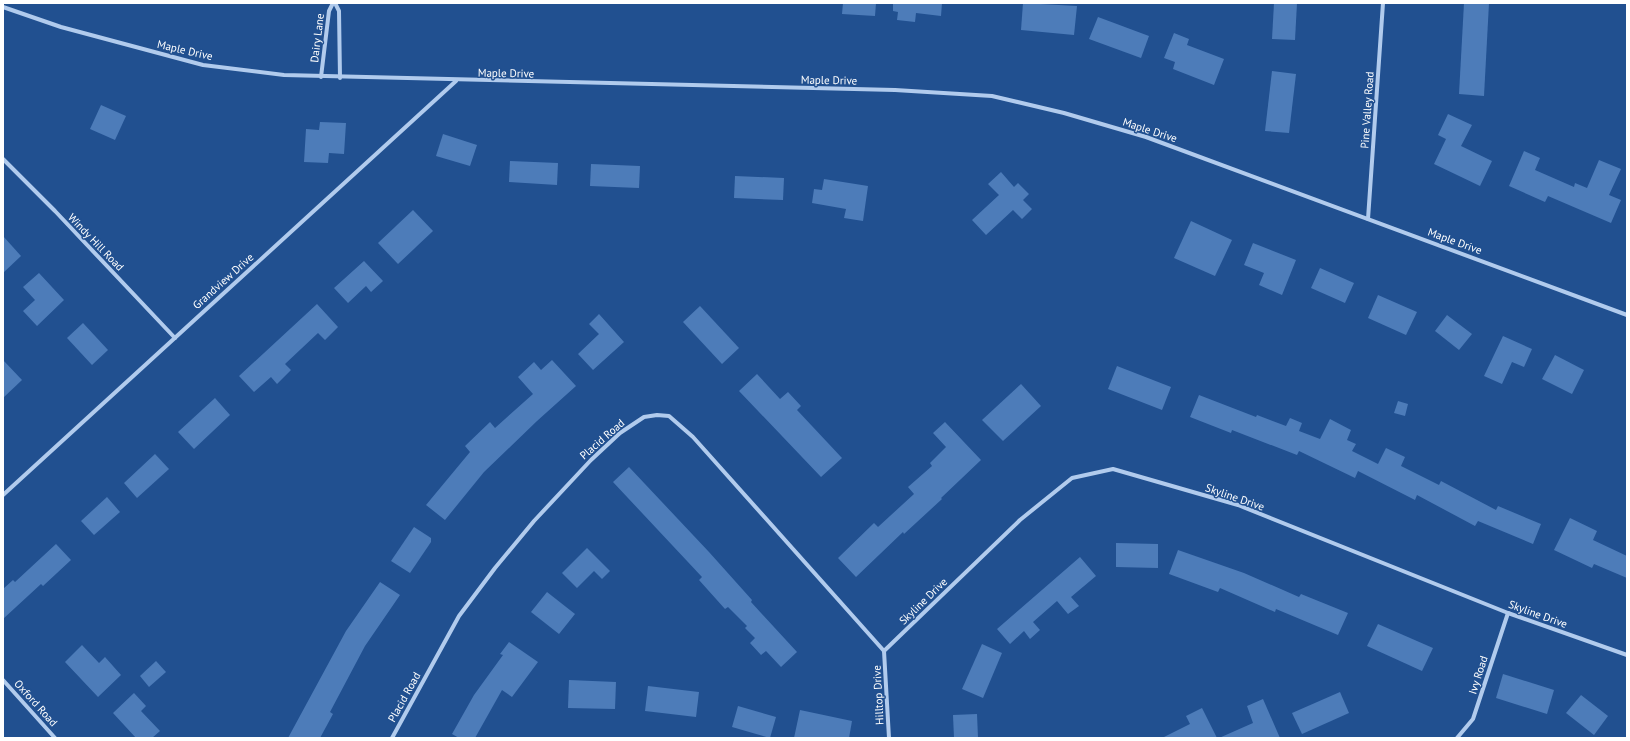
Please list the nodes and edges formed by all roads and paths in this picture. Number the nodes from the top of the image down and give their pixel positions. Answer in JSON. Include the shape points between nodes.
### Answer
{"nodes":[{"id":1,"x":334,"y":3,"type":"edge"},
{"id":2,"x":1383,"y":3,"type":"edge"},
{"id":3,"x":3,"y":7,"type":"edge"},
{"id":4,"x":321,"y":77,"type":"junction"},
{"id":5,"x":340,"y":78,"type":"junction"},
{"id":6,"x":456,"y":80,"type":"junction"},
{"id":7,"x":3,"y":159,"type":"edge"},
{"id":8,"x":1368,"y":219,"type":"junction"},
{"id":9,"x":1627,"y":315,"type":"edge"},
{"id":10,"x":175,"y":338,"type":"junction"},
{"id":11,"x":3,"y":495,"type":"edge"},
{"id":12,"x":1508,"y":613,"type":"junction"},
{"id":13,"x":884,"y":651,"type":"junction"},
{"id":14,"x":1627,"y":655,"type":"edge"},
{"id":15,"x":3,"y":680,"type":"edge"},
{"id":16,"x":55,"y":738,"type":"edge"},
{"id":17,"x":392,"y":738,"type":"edge"},
{"id":18,"x":889,"y":738,"type":"edge"},
{"id":19,"x":1457,"y":738,"type":"edge"}],
"edges":[{"from":1,"to":4,"type":"street","name":"Dairy Lane","via":[[328,11]]},
{"from":1,"to":5,"type":"street","name":"Dairy Lane","via":[[339,10]]},
{"from":2,"to":8,"type":"street","name":"Pine Valley Road"},
{"from":3,"to":4,"type":"street","name":"Maple Drive","via":[[61,27],[204,65]]},
{"from":4,"to":5,"type":"street","name":"Maple Drive"},
{"from":5,"to":6,"type":"street","name":"Maple Drive"},
{"from":6,"to":8,"type":"street","name":"Maple Drive","via":[[895,90],[992,96],[1146,136]]},
{"from":6,"to":10,"type":"street","name":"Grandview Drive"},
{"from":7,"to":10,"type":"street","name":"Windy Hill Road"},
{"from":8,"to":9,"type":"street","name":"Maple Drive"},
{"from":10,"to":11,"type":"street","name":"Grandview Drive"},
{"from":12,"to":13,"type":"street","name":"Skyline Drive","via":[[1238,505],[1114,470],[1072,478],[1020,520]]},
{"from":12,"to":14,"type":"street","name":"Skyline Drive"},
{"from":12,"to":19,"type":"street","name":"Ivy Road","via":[[1473,720]]},
{"from":13,"to":17,"type":"street","name":"Placid Road","via":[[693,437],[669,416],[644,417],[620,433],[590,460],[495,568],[459,616]]},
{"from":13,"to":18,"type":"street","name":"Hilltop Drive"},
{"from":15,"to":16,"type":"street","name":"Oxford Road"}]}
